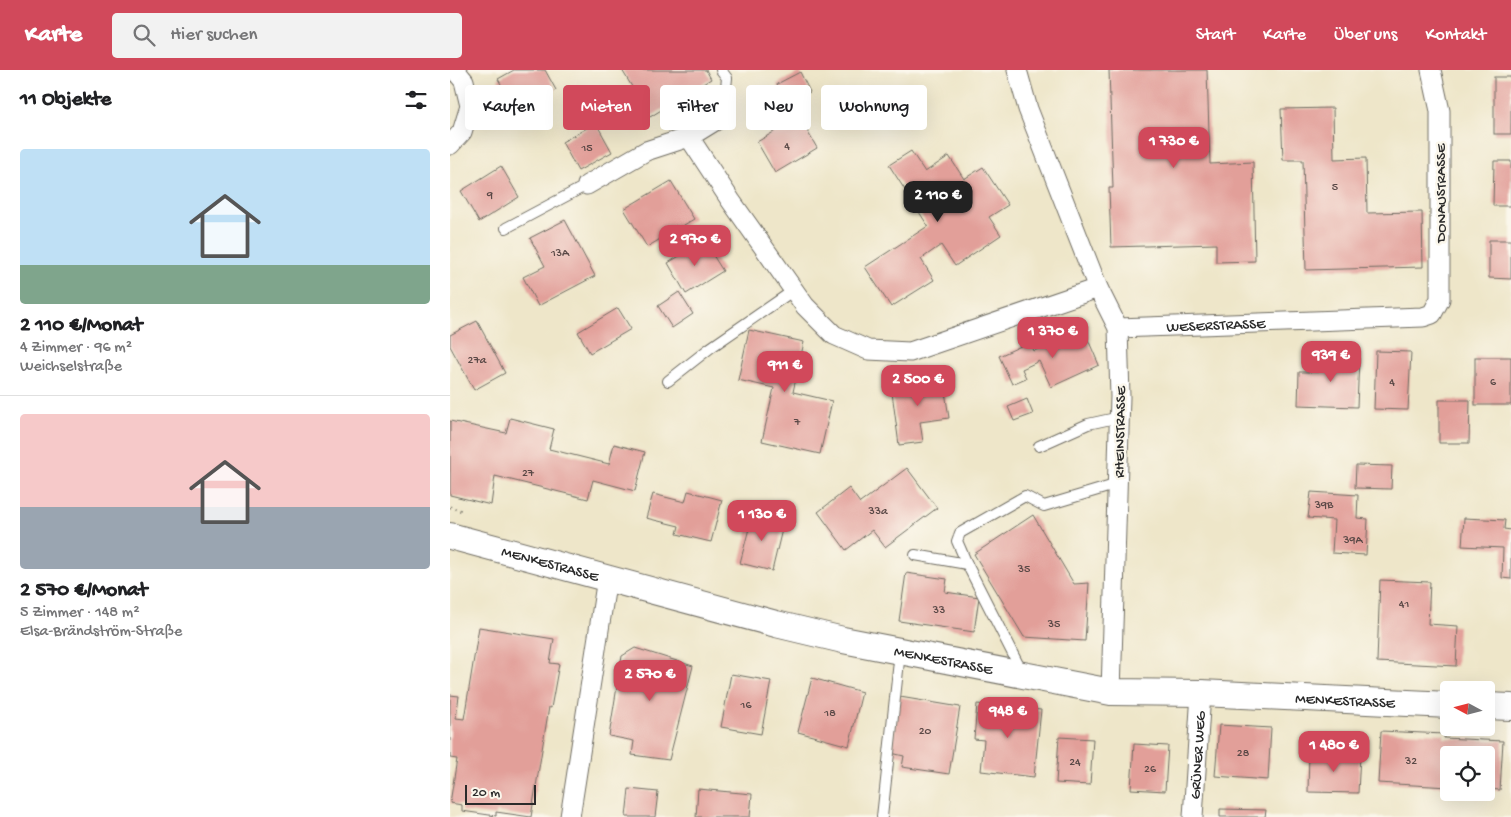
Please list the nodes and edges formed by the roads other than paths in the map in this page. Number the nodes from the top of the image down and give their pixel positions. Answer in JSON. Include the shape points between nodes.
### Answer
{"nodes":[{"id":1,"x":455,"y":70,"type":"edge"},
{"id":2,"x":721,"y":70,"type":"edge"},
{"id":3,"x":1017,"y":70,"type":"edge"},
{"id":4,"x":1431,"y":70,"type":"edge"},
{"id":5,"x":725,"y":85,"type":"edge"},
{"id":6,"x":700,"y":130,"type":"edge"},
{"id":7,"x":689,"y":137,"type":"junction"},
{"id":8,"x":450,"y":145,"type":"edge"},
{"id":9,"x":587,"y":185,"type":"joint"},
{"id":10,"x":506,"y":228,"type":"dead end"},
{"id":11,"x":1098,"y":288,"type":"junction"},
{"id":12,"x":794,"y":290,"type":"junction"},
{"id":13,"x":1432,"y":314,"type":"joint"},
{"id":14,"x":1118,"y":328,"type":"junction"},
{"id":15,"x":668,"y":381,"type":"dead end"},
{"id":16,"x":1120,"y":417,"type":"junction"},
{"id":17,"x":1039,"y":446,"type":"dead end"},
{"id":18,"x":1118,"y":484,"type":"junction"},
{"id":19,"x":450,"y":536,"type":"edge"},
{"id":20,"x":915,"y":555,"type":"dead end"},
{"id":21,"x":967,"y":564,"type":"junction"},
{"id":22,"x":607,"y":578,"type":"junction"},
{"id":23,"x":900,"y":651,"type":"junction"},
{"id":24,"x":1023,"y":675,"type":"junction"},
{"id":25,"x":1112,"y":692,"type":"junction"},
{"id":26,"x":1201,"y":693,"type":"junction"},
{"id":27,"x":1440,"y":704,"type":"edge"},
{"id":28,"x":1495,"y":707,"type":"edge"},
{"id":29,"x":1511,"y":708,"type":"edge"},
{"id":30,"x":570,"y":817,"type":"edge"},
{"id":31,"x":882,"y":817,"type":"edge"},
{"id":32,"x":1192,"y":817,"type":"edge"}],
"edges":[{"from":1,"to":8,"type":"street","via":[[464,81],[470,106],[462,132]]},
{"from":2,"to":5,"type":"lane","via":[[726,78]]},
{"from":3,"to":11,"type":"street","name":"RHEINSTRASSE","via":[[1028,108]]},
{"from":4,"to":13,"type":"street","name":"DONAUSTRASSE","via":[[1440,111],[1440,299]]},
{"from":6,"to":7,"type":"street"},
{"from":7,"to":9,"type":"street","via":[[646,151]]},
{"from":7,"to":12,"type":"street"},
{"from":9,"to":10,"type":"lane"},
{"from":11,"to":12,"type":"street","via":[[910,352],[868,350],[834,336]]},
{"from":11,"to":14,"type":"street","name":"RHEINSTRASSE"},
{"from":12,"to":15,"type":"lane"},
{"from":13,"to":14,"type":"street","name":"WESERSTRASSE","via":[[1423,317]]},
{"from":14,"to":16,"type":"street","name":"RHEINSTRASSE"},
{"from":16,"to":17,"type":"lane","via":[[1088,424]]},
{"from":16,"to":18,"type":"street","name":"RHEINSTRASSE"},
{"from":18,"to":21,"type":"lane","via":[[1044,506],[1025,496],[960,533],[957,541]]},
{"from":18,"to":25,"type":"street","name":"RHEINSTRASSE"},
{"from":19,"to":22,"type":"street","name":"MENKESTRASSE"},
{"from":20,"to":21,"type":"lane"},
{"from":21,"to":24,"type":"lane"},
{"from":22,"to":23,"type":"street","name":"MENKESTRASSE","via":[[776,624]]},
{"from":22,"to":30,"type":"street"},
{"from":23,"to":24,"type":"street","name":"MENKESTRASSE"},
{"from":23,"to":31,"type":"lane"},
{"from":24,"to":25,"type":"street","name":"MENKESTRASSE"},
{"from":25,"to":26,"type":"street","name":"MENKESTRASSE"},
{"from":26,"to":27,"type":"street","name":"MENKESTRASSE"},
{"from":26,"to":32,"type":"street","name":"GRÜNER WEG"},
{"from":28,"to":29,"type":"street"}]}
